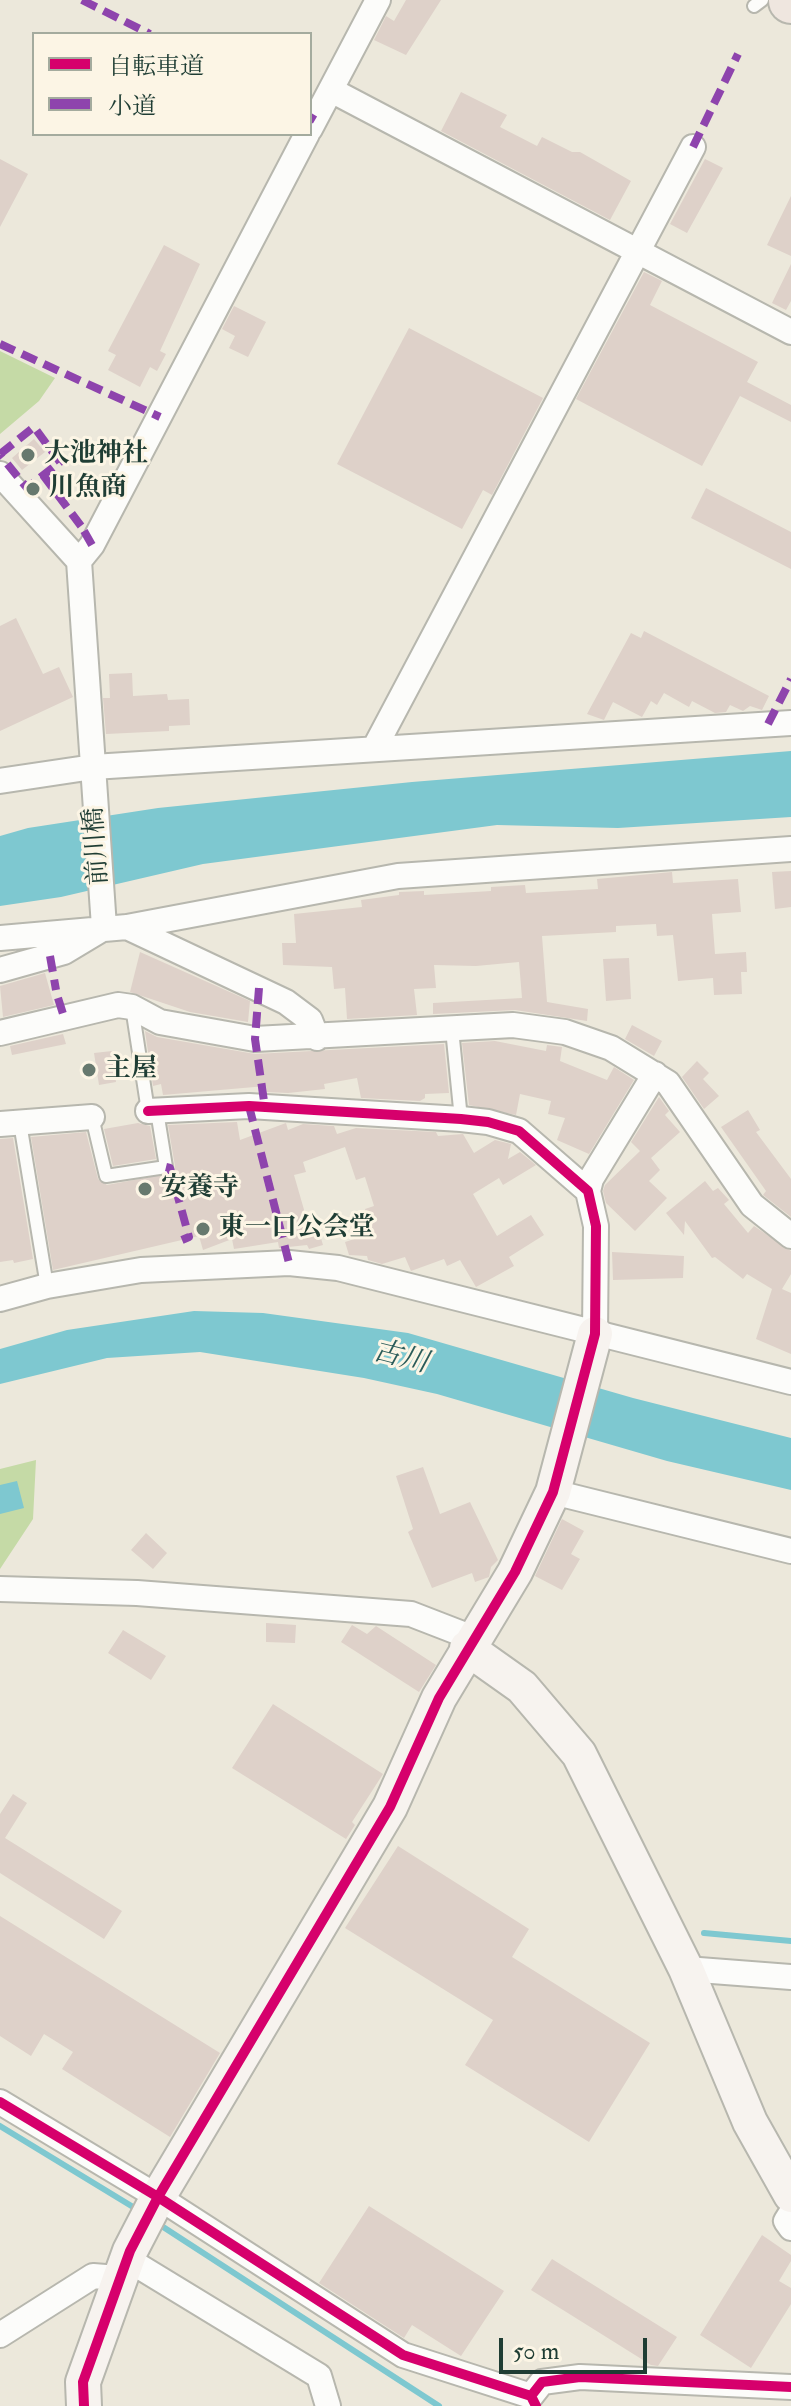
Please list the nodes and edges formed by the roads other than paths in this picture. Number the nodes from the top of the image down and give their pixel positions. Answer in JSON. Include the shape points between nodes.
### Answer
{"nodes":[{"id":1,"x":378,"y":0,"type":"edge"},
{"id":2,"x":331,"y":90,"type":"junction"},
{"id":3,"x":312,"y":126,"type":"edge"},
{"id":4,"x":307,"y":136,"type":"edge"},
{"id":5,"x":693,"y":147,"type":"dead end"},
{"id":6,"x":638,"y":251,"type":"junction"},
{"id":7,"x":791,"y":332,"type":"edge"},
{"id":8,"x":0,"y":474,"type":"edge"},
{"id":9,"x":79,"y":561,"type":"junction"},
{"id":10,"x":791,"y":723,"type":"edge"},
{"id":11,"x":375,"y":747,"type":"junction"},
{"id":12,"x":93,"y":774,"type":"junction"},
{"id":13,"x":0,"y":781,"type":"edge"},
{"id":14,"x":791,"y":849,"type":"edge"},
{"id":15,"x":111,"y":922,"type":"junction"},
{"id":16,"x":0,"y":938,"type":"edge"},
{"id":17,"x":0,"y":970,"type":"edge"},
{"id":18,"x":132,"y":1007,"type":"junction"},
{"id":19,"x":452,"y":1029,"type":"junction"},
{"id":20,"x":0,"y":1033,"type":"edge"},
{"id":21,"x":317,"y":1038,"type":"junction"},
{"id":22,"x":655,"y":1074,"type":"junction"},
{"id":23,"x":152,"y":1111,"type":"junction"},
{"id":24,"x":92,"y":1117,"type":"joint"},
{"id":25,"x":461,"y":1119,"type":"junction"},
{"id":26,"x":10,"y":1123,"type":"edge"},
{"id":27,"x":588,"y":1191,"type":"junction"},
{"id":28,"x":791,"y":1236,"type":"edge"},
{"id":29,"x":47,"y":1286,"type":"junction"},
{"id":30,"x":0,"y":1299,"type":"edge"},
{"id":31,"x":593,"y":1340,"type":"junction"},
{"id":32,"x":791,"y":1382,"type":"edge"},
{"id":33,"x":554,"y":1486,"type":"junction"},
{"id":34,"x":791,"y":1551,"type":"edge"},
{"id":35,"x":0,"y":1589,"type":"edge"},
{"id":36,"x":470,"y":1643,"type":"junction"},
{"id":37,"x":686,"y":1969,"type":"junction"},
{"id":38,"x":791,"y":1977,"type":"edge"},
{"id":39,"x":0,"y":2102,"type":"edge"},
{"id":40,"x":791,"y":2195,"type":"edge"},
{"id":41,"x":158,"y":2197,"type":"junction"},
{"id":42,"x":791,"y":2213,"type":"edge"},
{"id":43,"x":791,"y":2228,"type":"edge"},
{"id":44,"x":125,"y":2263,"type":"junction"},
{"id":45,"x":0,"y":2335,"type":"edge"},
{"id":46,"x":791,"y":2387,"type":"edge"},
{"id":47,"x":84,"y":2406,"type":"edge"},
{"id":48,"x":328,"y":2406,"type":"edge"}],
"edges":[{"from":1,"to":2,"type":"street"},
{"from":2,"to":3,"type":"street"},
{"from":2,"to":6,"type":"street"},
{"from":4,"to":9,"type":"street"},
{"from":5,"to":6,"type":"street"},
{"from":6,"to":7,"type":"street"},
{"from":6,"to":11,"type":"street"},
{"from":8,"to":9,"type":"street"},
{"from":9,"to":12,"type":"street","name":"前川橋"},
{"from":10,"to":11,"type":"street"},
{"from":11,"to":12,"type":"street"},
{"from":12,"to":13,"type":"street"},
{"from":12,"to":15,"type":"street","name":"前川橋"},
{"from":14,"to":15,"type":"street","via":[[398,876]]},
{"from":15,"to":16,"type":"street"},
{"from":15,"to":17,"type":"street","via":[[64,952]]},
{"from":15,"to":21,"type":"street","via":[[286,1002],[310,1020]]},
{"from":18,"to":20,"type":"street","via":[[118,1005]]},
{"from":18,"to":21,"type":"street","via":[[160,1022],[217,1034]]},
{"from":18,"to":23,"type":"lane"},
{"from":19,"to":21,"type":"street"},
{"from":19,"to":22,"type":"street","via":[[513,1025],[565,1032],[611,1048]]},
{"from":19,"to":25,"type":"lane"},
{"from":22,"to":27,"type":"street"},
{"from":22,"to":28,"type":"street","via":[[680,1097],[752,1205]]},
{"from":23,"to":24,"type":"lane","via":[[166,1167],[106,1176]]},
{"from":23,"to":25,"type":"street","via":[[249,1106]]},
{"from":24,"to":26,"type":"street"},
{"from":25,"to":27,"type":"street","via":[[519,1131]]},
{"from":26,"to":29,"type":"lane"},
{"from":27,"to":31,"type":"street","via":[[596,1226]]},
{"from":29,"to":30,"type":"street"},
{"from":29,"to":31,"type":"street","via":[[141,1270],[289,1263],[338,1268]]},
{"from":31,"to":32,"type":"street"},
{"from":31,"to":33,"type":"street"},
{"from":33,"to":34,"type":"street"},
{"from":33,"to":36,"type":"street","via":[[515,1572]]},
{"from":35,"to":36,"type":"street","via":[[137,1593],[411,1614]]},
{"from":36,"to":37,"type":"street","via":[[522,1687],[579,1754]]},
{"from":36,"to":41,"type":"street","via":[[390,1807]]},
{"from":37,"to":38,"type":"street"},
{"from":37,"to":40,"type":"street","via":[[750,2122]]},
{"from":39,"to":41,"type":"street"},
{"from":41,"to":44,"type":"street"},
{"from":41,"to":46,"type":"street","via":[[403,2355],[531,2396],[542,2382],[580,2377]]},
{"from":42,"to":43,"type":"street","via":[[786,2221]]},
{"from":44,"to":45,"type":"street","via":[[93,2276]]},
{"from":44,"to":47,"type":"street","via":[[83,2382]]},
{"from":44,"to":48,"type":"street","via":[[319,2376]]}]}
